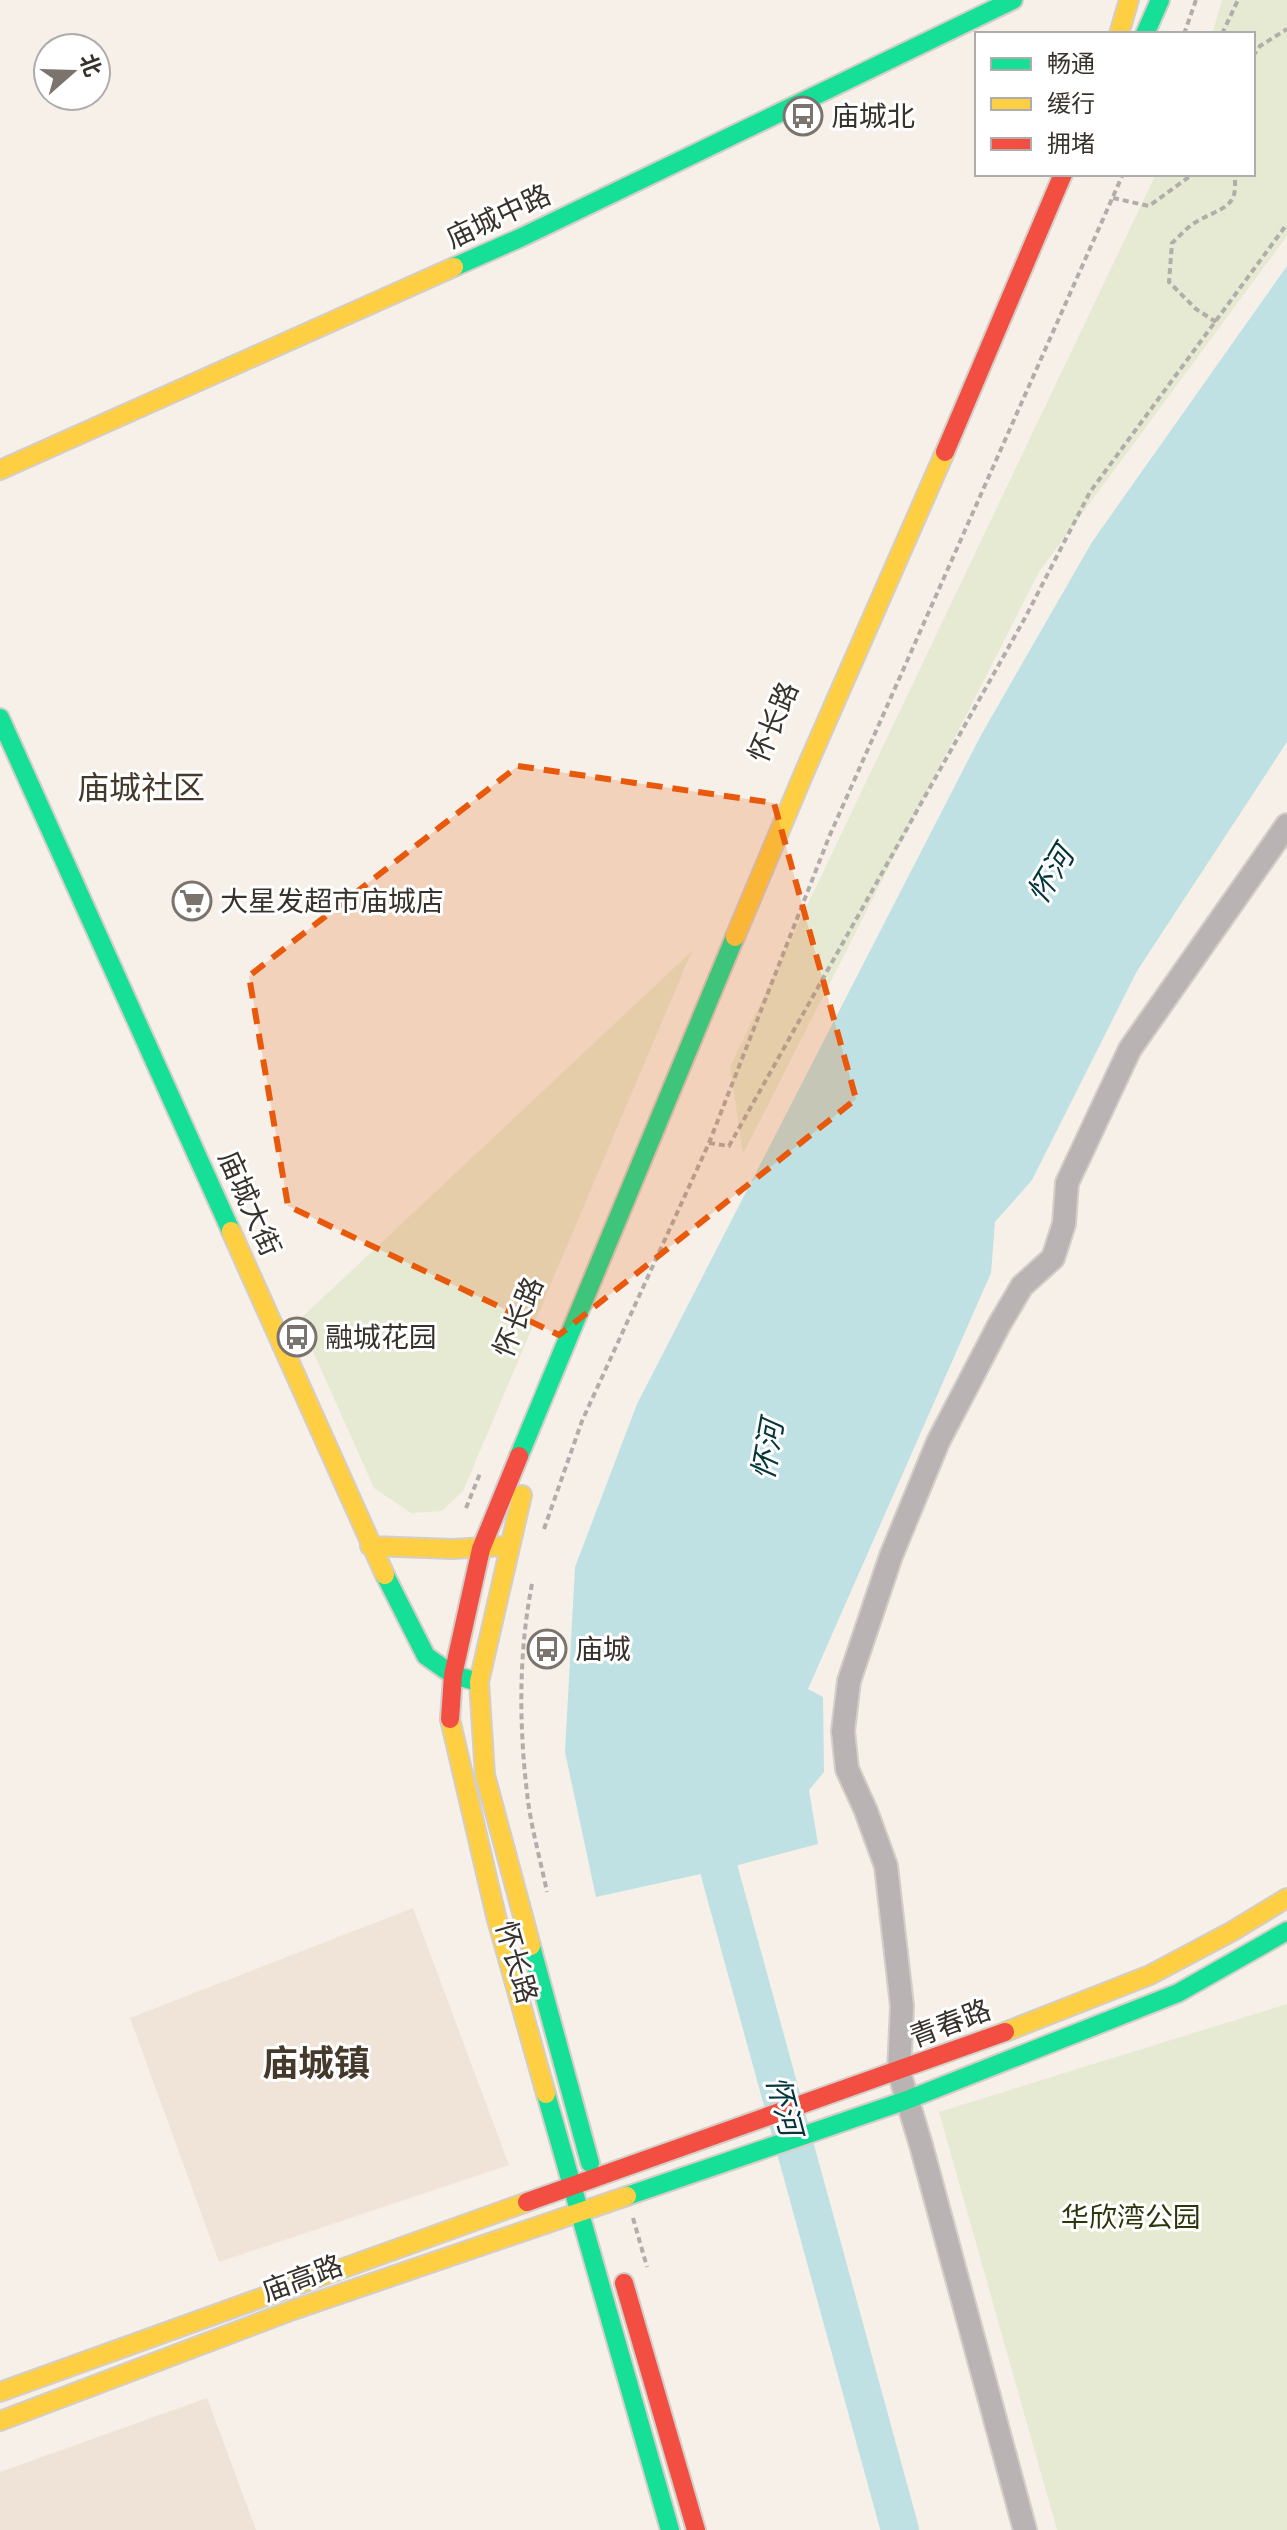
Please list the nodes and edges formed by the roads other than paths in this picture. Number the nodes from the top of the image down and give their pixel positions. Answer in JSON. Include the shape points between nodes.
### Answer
{"nodes":[{"id":1,"x":1013,"y":0,"type":"edge"},
{"id":2,"x":1129,"y":0,"type":"edge"},
{"id":3,"x":1160,"y":0,"type":"edge"},
{"id":4,"x":1120,"y":32,"type":"edge"},
{"id":5,"x":1146,"y":32,"type":"edge"},
{"id":6,"x":1062,"y":176,"type":"edge"},
{"id":7,"x":0,"y":470,"type":"edge"},
{"id":8,"x":0,"y":718,"type":"edge"},
{"id":9,"x":1287,"y":825,"type":"edge"},
{"id":10,"x":711,"y":1043,"type":"dead end"},
{"id":11,"x":509,"y":1545,"type":"junction"},
{"id":12,"x":370,"y":1546,"type":"junction"},
{"id":13,"x":481,"y":1549,"type":"junction"},
{"id":14,"x":453,"y":1675,"type":"junction"},
{"id":15,"x":479,"y":1682,"type":"junction"},
{"id":16,"x":1287,"y":1898,"type":"edge"},
{"id":17,"x":1287,"y":1931,"type":"edge"},
{"id":18,"x":899,"y":2072,"type":"junction"},
{"id":19,"x":907,"y":2100,"type":"junction"},
{"id":20,"x":619,"y":2169,"type":"joint"},
{"id":21,"x":594,"y":2178,"type":"junction"},
{"id":22,"x":573,"y":2185,"type":"junction"},
{"id":23,"x":627,"y":2196,"type":"joint"},
{"id":24,"x":601,"y":2204,"type":"junction"},
{"id":25,"x":581,"y":2211,"type":"junction"},
{"id":26,"x":607,"y":2223,"type":"dead end"},
{"id":27,"x":619,"y":2265,"type":"dead end"},
{"id":28,"x":0,"y":2392,"type":"edge"},
{"id":29,"x":0,"y":2421,"type":"edge"},
{"id":30,"x":670,"y":2530,"type":"edge"},
{"id":31,"x":696,"y":2530,"type":"edge"},
{"id":32,"x":1025,"y":2530,"type":"edge"}],
"edges":[{"from":1,"to":7,"type":"main road","name":"庙城中路","via":[[520,238]]},
{"from":2,"to":4,"type":"main road"},
{"from":3,"to":5,"type":"main road"},
{"from":6,"to":13,"type":"main road","name":"怀长路","via":[[798,787]]},
{"from":8,"to":12,"type":"main road","name":"庙城大街"},
{"from":9,"to":18,"type":"street","via":[[1130,1049],[1067,1183],[1064,1224],[1053,1258],[1022,1286],[938,1442],[891,1556],[849,1681],[843,1731],[847,1769],[886,1866],[902,2006]]},
{"from":10,"to":11,"type":"main road","name":"怀长路","via":[[610,1275],[520,1500]]},
{"from":11,"to":13,"type":"main road"},
{"from":11,"to":15,"type":"main road","name":"怀长路"},
{"from":12,"to":13,"type":"main road"},
{"from":12,"to":14,"type":"main road","name":"庙城大街","via":[[426,1656]]},
{"from":13,"to":14,"type":"main road","name":"怀长路"},
{"from":14,"to":15,"type":"main road","name":"庙城大街"},
{"from":14,"to":22,"type":"main road","name":"怀长路","via":[[450,1722],[460,1767],[496,1916]]},
{"from":15,"to":21,"type":"main road","name":"怀长路","via":[[485,1775]]},
{"from":16,"to":18,"type":"main road","name":"青春路","via":[[1150,1975]]},
{"from":17,"to":19,"type":"main road","name":"青春路","via":[[1178,1993]]},
{"from":18,"to":19,"type":"street"},
{"from":18,"to":20,"type":"main road","name":"青春路"},
{"from":19,"to":23,"type":"main road","name":"青春路"},
{"from":19,"to":32,"type":"street"},
{"from":20,"to":21,"type":"main road","name":"庙高路"},
{"from":21,"to":22,"type":"main road","name":"庙高路"},
{"from":21,"to":24,"type":"main road","name":"怀长路"},
{"from":22,"to":25,"type":"main road","name":"怀长路"},
{"from":22,"to":28,"type":"main road","name":"庙高路"},
{"from":23,"to":24,"type":"main road","name":"庙高路"},
{"from":24,"to":25,"type":"main road","name":"庙高路"},
{"from":24,"to":26,"type":"main road","name":"怀长路"},
{"from":25,"to":29,"type":"main road","name":"庙高路","via":[[293,2310]]},
{"from":25,"to":30,"type":"main road","name":"怀长路"},
{"from":27,"to":31,"type":"main road"}]}
